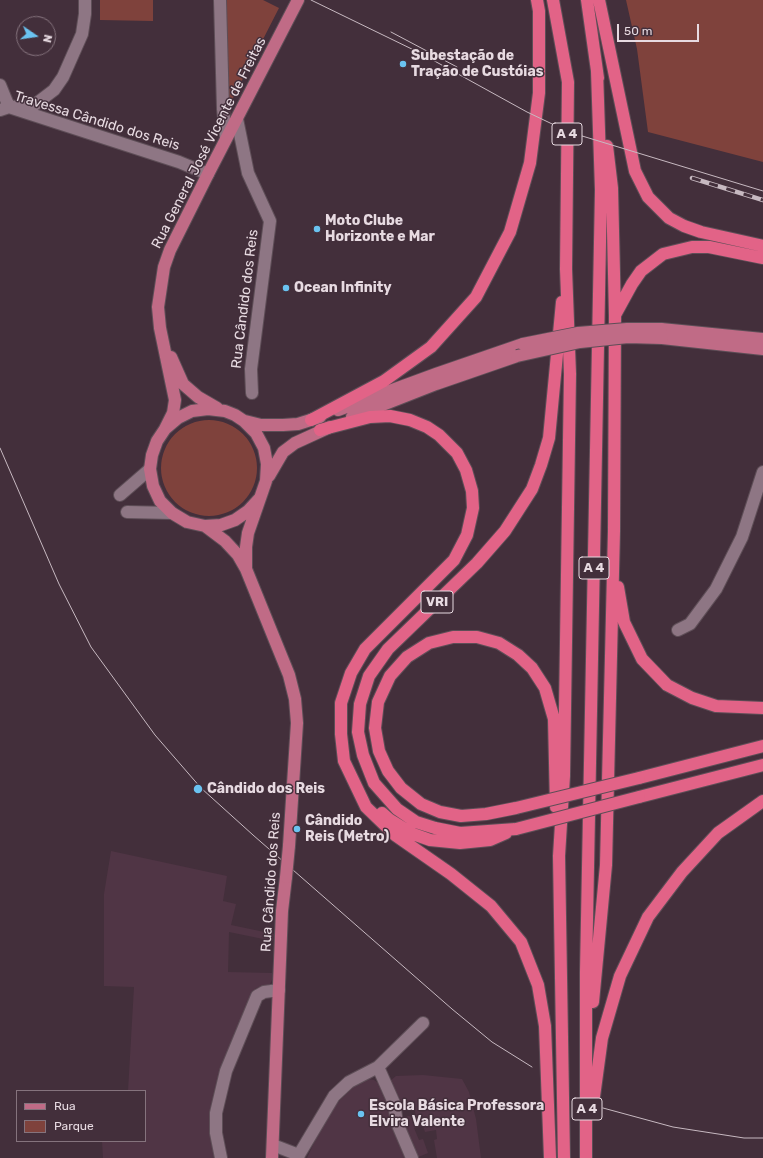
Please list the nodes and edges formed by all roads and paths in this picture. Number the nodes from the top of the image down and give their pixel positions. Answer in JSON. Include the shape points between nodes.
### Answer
{"nodes":[{"id":1,"x":85,"y":0,"type":"edge"},
{"id":2,"x":220,"y":0,"type":"edge"},
{"id":3,"x":298,"y":0,"type":"edge"},
{"id":4,"x":538,"y":0,"type":"edge"},
{"id":5,"x":552,"y":0,"type":"edge"},
{"id":6,"x":587,"y":0,"type":"edge"},
{"id":7,"x":599,"y":0,"type":"edge"},
{"id":8,"x":597,"y":71,"type":"junction"},
{"id":9,"x":0,"y":85,"type":"edge"},
{"id":10,"x":4,"y":108,"type":"edge"},
{"id":11,"x":237,"y":119,"type":"junction"},
{"id":12,"x":226,"y":138,"type":"junction"},
{"id":13,"x":208,"y":174,"type":"junction"},
{"id":14,"x":763,"y":246,"type":"edge"},
{"id":15,"x":763,"y":258,"type":"edge"},
{"id":16,"x":566,"y":269,"type":"junction"},
{"id":17,"x":615,"y":316,"type":"junction"},
{"id":18,"x":160,"y":328,"type":"junction"},
{"id":19,"x":661,"y":334,"type":"junction"},
{"id":20,"x":763,"y":339,"type":"edge"},
{"id":21,"x":763,"y":349,"type":"edge"},
{"id":22,"x":252,"y":393,"type":"dead end"},
{"id":23,"x":224,"y":411,"type":"junction"},
{"id":24,"x":311,"y":420,"type":"junction"},
{"id":25,"x":244,"y":421,"type":"junction"},
{"id":26,"x":165,"y":429,"type":"junction"},
{"id":27,"x":320,"y":430,"type":"junction"},
{"id":28,"x":150,"y":469,"type":"junction"},
{"id":29,"x":763,"y":472,"type":"edge"},
{"id":30,"x":266,"y":481,"type":"junction"},
{"id":31,"x":120,"y":495,"type":"dead end"},
{"id":32,"x":258,"y":499,"type":"junction"},
{"id":33,"x":127,"y":512,"type":"dead end"},
{"id":34,"x":172,"y":513,"type":"junction"},
{"id":35,"x":205,"y":526,"type":"junction"},
{"id":36,"x":614,"y":531,"type":"junction"},
{"id":37,"x":246,"y":569,"type":"junction"},
{"id":38,"x":678,"y":630,"type":"dead end"},
{"id":39,"x":763,"y":708,"type":"edge"},
{"id":40,"x":763,"y":746,"type":"edge"},
{"id":41,"x":763,"y":765,"type":"edge"},
{"id":42,"x":357,"y":788,"type":"junction"},
{"id":43,"x":763,"y":802,"type":"edge"},
{"id":44,"x":516,"y":829,"type":"junction"},
{"id":45,"x":559,"y":856,"type":"junction"},
{"id":46,"x":279,"y":990,"type":"junction"},
{"id":47,"x":423,"y":1023,"type":"dead end"},
{"id":48,"x":587,"y":1066,"type":"junction"},
{"id":49,"x":378,"y":1067,"type":"junction"},
{"id":50,"x":273,"y":1145,"type":"junction"},
{"id":51,"x":586,"y":1155,"type":"edge"},
{"id":52,"x":298,"y":1157,"type":"edge"},
{"id":53,"x":221,"y":1158,"type":"edge"},
{"id":54,"x":272,"y":1158,"type":"edge"},
{"id":55,"x":412,"y":1158,"type":"edge"},
{"id":56,"x":550,"y":1158,"type":"edge"},
{"id":57,"x":564,"y":1158,"type":"edge"}],
"edges":[{"from":1,"to":10,"type":"street","via":[[82,34],[63,78],[54,90],[33,106]]},
{"from":2,"to":12,"type":"street"},
{"from":3,"to":11,"type":"main road","name":"Rua General José Vicente de Freitas"},
{"from":4,"to":24,"type":"highway","via":[[539,93],[530,163],[510,232],[476,297],[431,347],[384,381]]},
{"from":5,"to":16,"type":"highway","number":"A 4","via":[[568,82]]},
{"from":6,"to":8,"type":"highway","number":"A 4"},
{"from":7,"to":14,"type":"highway","via":[[635,171],[648,197],[669,218],[684,226]]},
{"from":8,"to":17,"type":"highway","via":[[612,188]]},
{"from":8,"to":48,"type":"highway","number":"A 4","via":[[601,190],[586,972]]},
{"from":9,"to":10,"type":"street"},
{"from":10,"to":13,"type":"street","name":"Travessa Cândido dos Reis","via":[[178,162]]},
{"from":11,"to":12,"type":"main road","name":"Rua General José Vicente de Freitas"},
{"from":11,"to":22,"type":"street","name":"Rua Cândido dos Reis","via":[[248,173],[270,221],[251,369]]},
{"from":12,"to":13,"type":"main road","name":"Rua General José Vicente de Freitas"},
{"from":13,"to":18,"type":"main road","name":"Rua General José Vicente de Freitas","via":[[164,267],[158,307]]},
{"from":15,"to":17,"type":"highway","via":[[709,247],[692,247],[663,254],[641,271]]},
{"from":16,"to":44,"type":"highway","number":"VRI","via":[[558,327],[549,438],[532,488],[505,531],[477,563],[388,648],[369,676],[360,704],[358,732],[363,755],[374,783],[397,809],[416,822],[460,833]]},
{"from":16,"to":45,"type":"highway","number":"A 4","via":[[570,374],[564,776]]},
{"from":17,"to":36,"type":"highway"},
{"from":18,"to":23,"type":"main road","via":[[183,384],[212,406]]},
{"from":18,"to":26,"type":"main road","via":[[175,400],[173,413]]},
{"from":19,"to":20,"type":"main road"},
{"from":19,"to":21,"type":"main road"},
{"from":19,"to":24,"type":"main road","bridge":true,"via":[[627,329],[578,333],[523,344]]},
{"from":19,"to":27,"type":"main road","bridge":true,"via":[[580,342],[517,356],[436,384]]},
{"from":23,"to":25,"type":"main road","name":"Rua Cândido dos Reis"},
{"from":23,"to":26,"type":"main road","name":"Rua Cândido dos Reis","via":[[192,411]]},
{"from":24,"to":25,"type":"main road","via":[[298,424],[261,425]]},
{"from":25,"to":30,"type":"main road","name":"Rua Cândido dos Reis","via":[[256,433],[264,448],[267,464]]},
{"from":26,"to":28,"type":"main road","name":"Rua Cândido dos Reis","via":[[157,441]]},
{"from":27,"to":30,"type":"main road","via":[[283,452]]},
{"from":27,"to":42,"type":"highway","via":[[370,417],[390,416],[410,420],[439,435],[457,453],[466,470],[472,491],[473,508],[467,535],[454,560],[378,634],[365,649],[351,673],[341,703],[341,734],[344,761]]},
{"from":28,"to":31,"type":"street"},
{"from":28,"to":34,"type":"main road","name":"Rua Cândido dos Reis","via":[[153,486]]},
{"from":29,"to":38,"type":"street","via":[[742,537],[716,589],[690,624]]},
{"from":30,"to":32,"type":"main road","name":"Rua Cândido dos Reis"},
{"from":32,"to":35,"type":"main road","name":"Rua Cândido dos Reis","via":[[248,511],[235,520],[221,525]]},
{"from":32,"to":37,"type":"main road","name":"Rua Cândido dos Reis","via":[[247,540]]},
{"from":33,"to":34,"type":"street"},
{"from":34,"to":35,"type":"main road","name":"Rua Cândido dos Reis","via":[[187,522]]},
{"from":35,"to":37,"type":"main road","name":"Rua Cândido dos Reis","via":[[225,541]]},
{"from":36,"to":39,"type":"highway","via":[[624,622],[642,659],[667,685],[692,698],[716,706]]},
{"from":36,"to":48,"type":"highway","via":[[606,865]]},
{"from":37,"to":46,"type":"main road","name":"Rua Cândido dos Reis","bridge":true,"via":[[289,675],[297,723],[282,911]]},
{"from":40,"to":45,"type":"highway","bridge":true,"via":[[639,778],[516,808],[461,816],[440,812],[421,804],[401,788],[388,771],[379,751],[375,728],[378,702],[390,676],[406,657],[429,643],[453,637],[477,637],[499,643],[532,668],[545,688],[554,719],[554,782]]},
{"from":41,"to":44,"type":"highway","number":"VRI","bridge":true},
{"from":42,"to":44,"type":"highway","number":"VRI","via":[[390,820],[412,834],[430,840],[460,843],[490,840]]},
{"from":42,"to":56,"type":"highway","via":[[366,808],[395,835],[492,906],[521,942],[538,985],[545,1026]]},
{"from":43,"to":51,"type":"highway","via":[[718,833],[682,872],[648,917],[620,976],[602,1038]]},
{"from":45,"to":57,"type":"highway","number":"A 4"},
{"from":46,"to":50,"type":"main road","name":"Rua Cândido dos Reis"},
{"from":46,"to":53,"type":"street","via":[[264,992],[257,996],[226,1071],[216,1113],[216,1133]]},
{"from":47,"to":49,"type":"street"},
{"from":48,"to":51,"type":"highway","number":"A 4"},
{"from":49,"to":52,"type":"street","via":[[349,1082],[334,1096]]},
{"from":49,"to":55,"type":"street","via":[[394,1103],[397,1123]]},
{"from":50,"to":52,"type":"street"},
{"from":50,"to":54,"type":"main road","name":"Rua Cândido dos Reis"}]}
